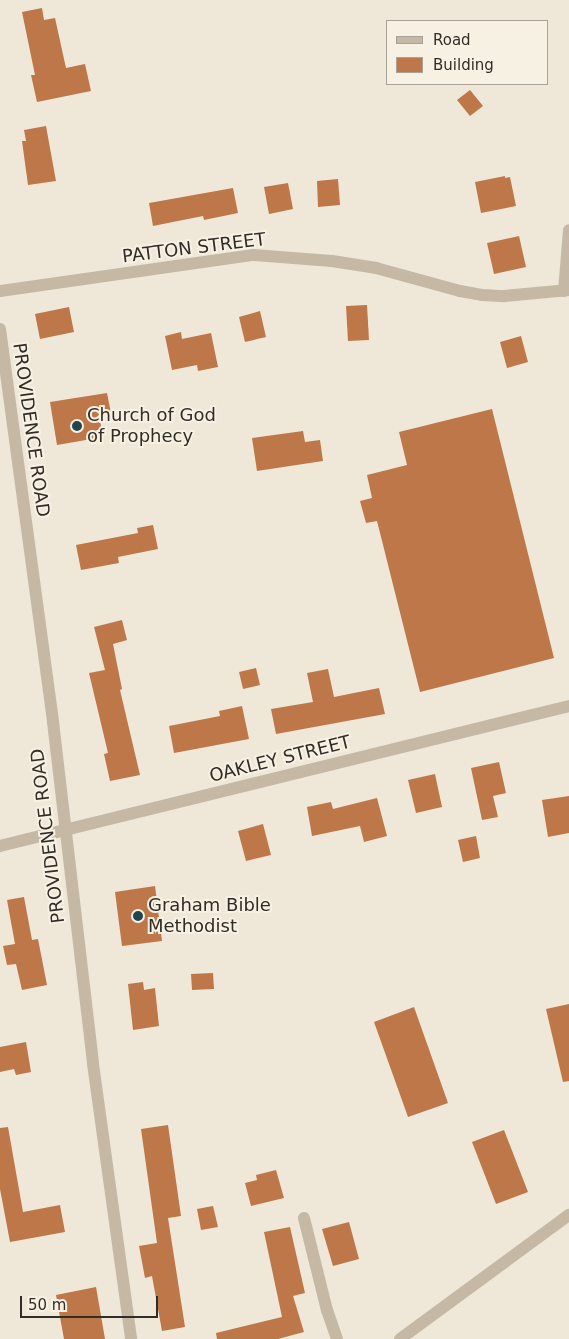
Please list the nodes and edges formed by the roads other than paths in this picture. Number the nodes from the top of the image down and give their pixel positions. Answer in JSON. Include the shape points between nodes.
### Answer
{"nodes":[{"id":1,"x":569,"y":230,"type":"edge"},
{"id":2,"x":566,"y":290,"type":"edge"},
{"id":3,"x":0,"y":291,"type":"edge"},
{"id":4,"x":0,"y":329,"type":"edge"},
{"id":5,"x":569,"y":706,"type":"edge"},
{"id":6,"x":65,"y":830,"type":"junction"},
{"id":7,"x":0,"y":846,"type":"edge"},
{"id":8,"x":569,"y":1215,"type":"edge"},
{"id":9,"x":304,"y":1218,"type":"dead end"},
{"id":10,"x":131,"y":1339,"type":"edge"},
{"id":11,"x":337,"y":1339,"type":"edge"},
{"id":12,"x":400,"y":1339,"type":"edge"}],
"edges":[{"from":1,"to":2,"type":"street"},
{"from":2,"to":3,"type":"street","name":"PATTON STREET","via":[[482,295],[376,268],[253,255]]},
{"from":4,"to":6,"type":"street","name":"PROVIDENCE ROAD"},
{"from":5,"to":6,"type":"street","name":"OAKLEY STREET"},
{"from":6,"to":7,"type":"street","name":"OAKLEY STREET"},
{"from":6,"to":10,"type":"street","name":"PROVIDENCE ROAD"},
{"from":8,"to":12,"type":"street"},
{"from":9,"to":11,"type":"street"}]}
